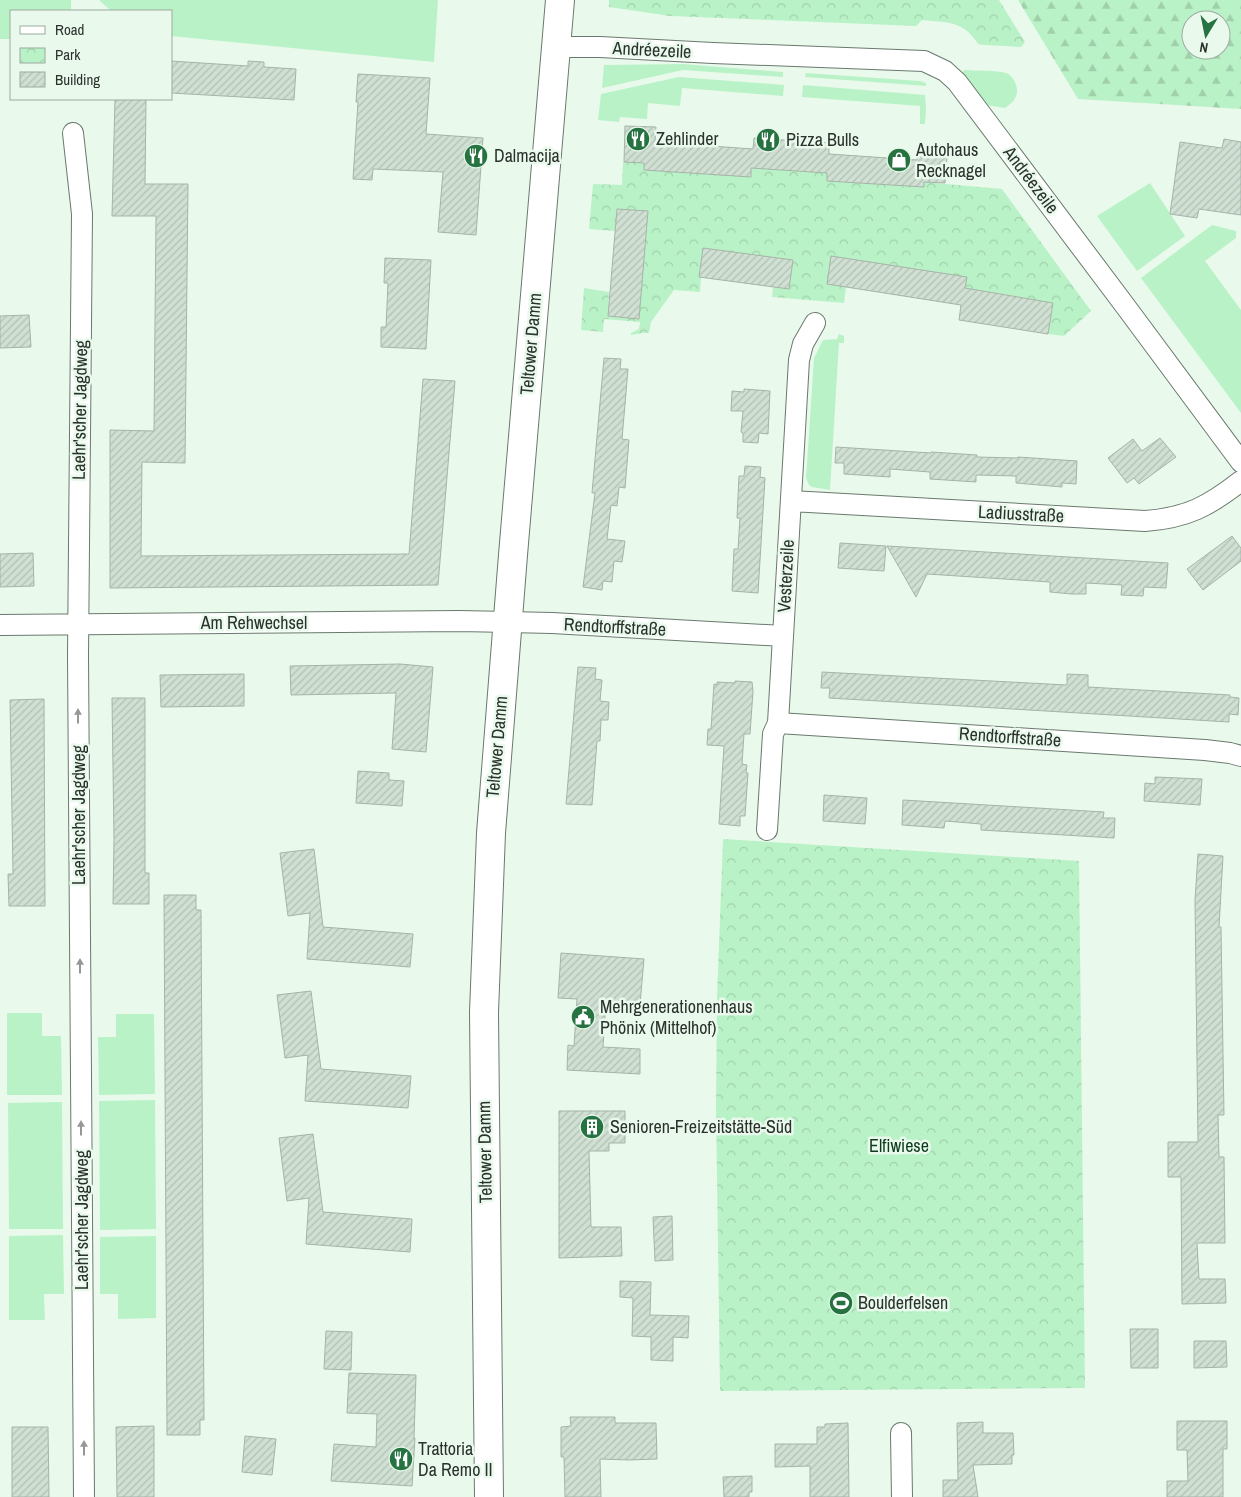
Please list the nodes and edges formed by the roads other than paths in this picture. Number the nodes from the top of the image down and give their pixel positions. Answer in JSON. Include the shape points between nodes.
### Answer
{"nodes":[{"id":1,"x":560,"y":0,"type":"edge"},
{"id":2,"x":556,"y":47,"type":"junction"},
{"id":3,"x":74,"y":133,"type":"dead end"},
{"id":4,"x":815,"y":323,"type":"dead end"},
{"id":5,"x":1241,"y":462,"type":"edge"},
{"id":6,"x":1241,"y":481,"type":"edge"},
{"id":7,"x":791,"y":501,"type":"junction"},
{"id":8,"x":508,"y":622,"type":"junction"},
{"id":9,"x":78,"y":624,"type":"junction"},
{"id":10,"x":0,"y":625,"type":"edge"},
{"id":11,"x":783,"y":636,"type":"junction"},
{"id":12,"x":778,"y":723,"type":"junction"},
{"id":13,"x":1241,"y":756,"type":"edge"},
{"id":14,"x":767,"y":830,"type":"dead end"},
{"id":15,"x":901,"y":1433,"type":"dead end"},
{"id":16,"x":84,"y":1497,"type":"edge"},
{"id":17,"x":489,"y":1497,"type":"edge"},
{"id":18,"x":902,"y":1497,"type":"edge"}],
"edges":[{"from":1,"to":2,"type":"main road","name":"Teltower Damm"},
{"from":2,"to":5,"type":"street","name":"Andréezeile","via":[[924,61],[945,71],[963,90]]},
{"from":2,"to":8,"type":"main road","name":"Teltower Damm"},
{"from":3,"to":9,"type":"street","name":"Laehr'scher Jagdweg","via":[[82,214]]},
{"from":4,"to":7,"type":"street","name":"Vesterzeile","via":[[803,344],[799,360]]},
{"from":6,"to":7,"type":"street","name":"Ladiusstraße","via":[[1220,497],[1190,512],[1145,521]]},
{"from":7,"to":11,"type":"street","name":"Vesterzeile"},
{"from":8,"to":9,"type":"street","name":"Am Rehwechsel"},
{"from":8,"to":11,"type":"street","name":"Rendtorffstraße"},
{"from":8,"to":17,"type":"main road","name":"Teltower Damm","via":[[491,833],[484,1012]]},
{"from":9,"to":10,"type":"street","name":"Am Rehwechsel"},
{"from":16,"to":9,"type":"street","name":"Laehr'scher Jagdweg","one_way":true},
{"from":11,"to":12,"type":"street","name":"Vesterzeile"},
{"from":12,"to":13,"type":"street","name":"Rendtorffstraße","via":[[1205,750]]},
{"from":12,"to":14,"type":"street","name":"Vesterzeile","via":[[773,734]]},
{"from":15,"to":18,"type":"street"}]}
